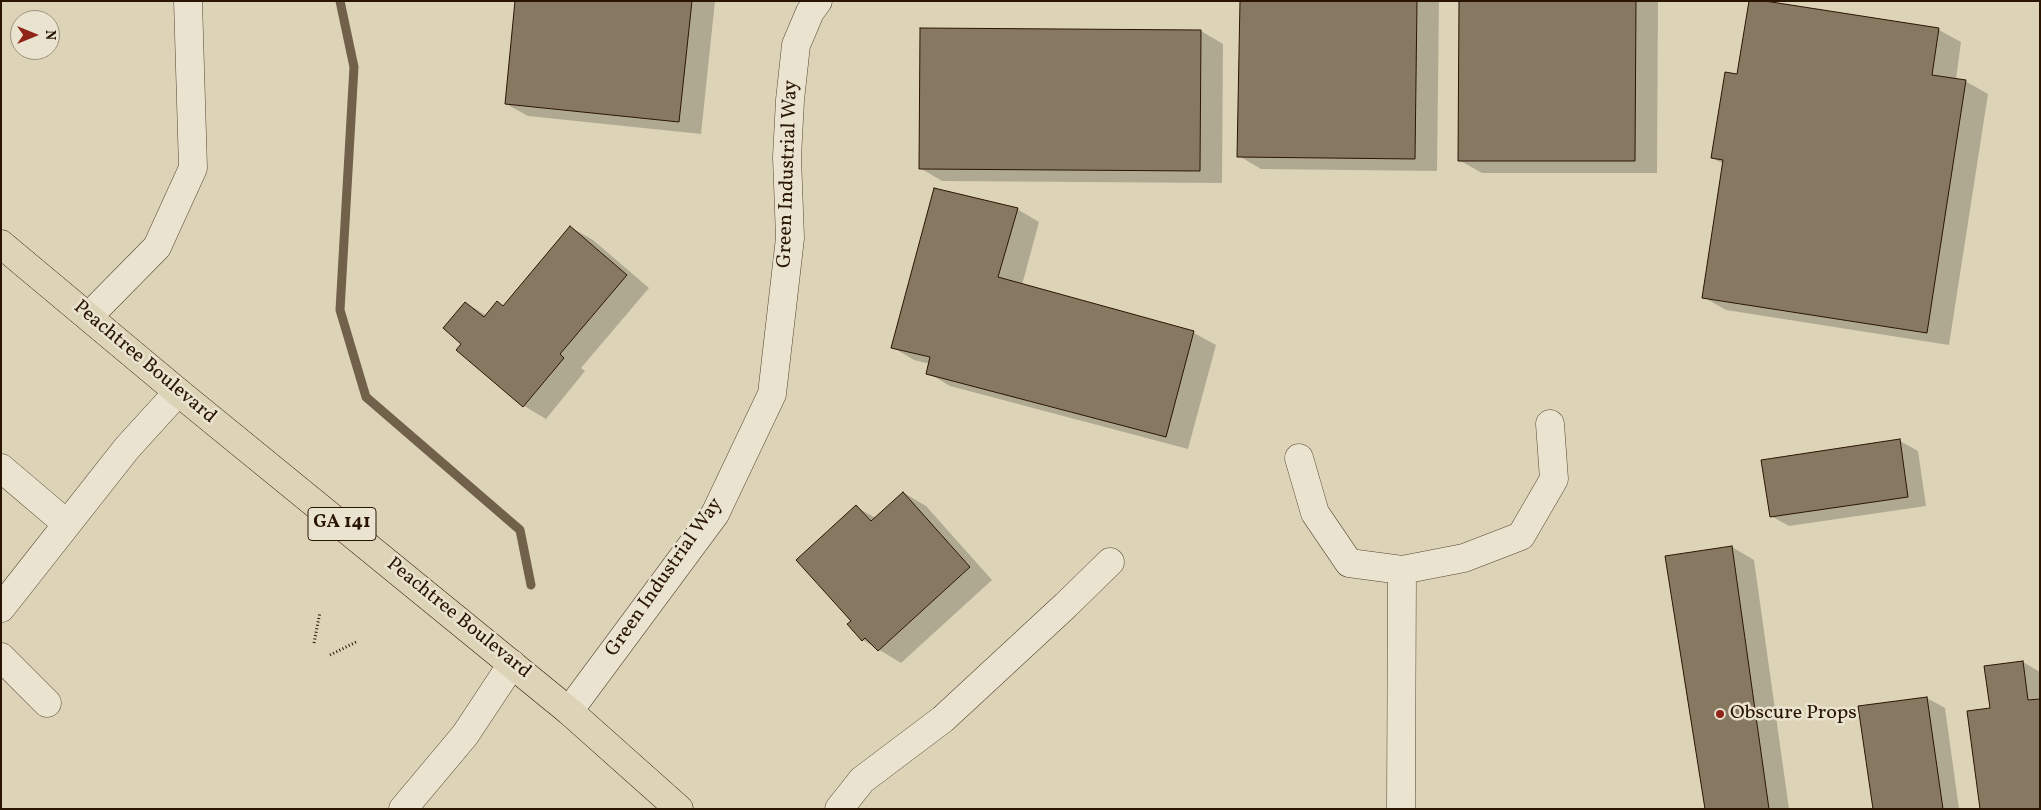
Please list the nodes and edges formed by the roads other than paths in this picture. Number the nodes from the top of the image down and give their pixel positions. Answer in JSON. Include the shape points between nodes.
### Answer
{"nodes":[{"id":1,"x":188,"y":1,"type":"edge"},
{"id":2,"x":818,"y":1,"type":"edge"},
{"id":3,"x":1,"y":244,"type":"edge"},
{"id":4,"x":89,"y":316,"type":"junction"},
{"id":5,"x":178,"y":392,"type":"junction"},
{"id":6,"x":1550,"y":424,"type":"dead end"},
{"id":7,"x":1299,"y":458,"type":"dead end"},
{"id":8,"x":1,"y":468,"type":"edge"},
{"id":9,"x":67,"y":524,"type":"junction"},
{"id":10,"x":1110,"y":562,"type":"dead end"},
{"id":11,"x":1402,"y":570,"type":"junction"},
{"id":12,"x":1,"y":608,"type":"edge"},
{"id":13,"x":1,"y":657,"type":"edge"},
{"id":14,"x":512,"y":664,"type":"junction"},
{"id":15,"x":47,"y":703,"type":"dead end"},
{"id":16,"x":569,"y":711,"type":"junction"},
{"id":17,"x":403,"y":809,"type":"edge"},
{"id":18,"x":679,"y":809,"type":"edge"},
{"id":19,"x":839,"y":809,"type":"edge"},
{"id":20,"x":1400,"y":809,"type":"edge"}],
"edges":[{"from":1,"to":4,"type":"street","via":[[193,168],[157,247]]},
{"from":2,"to":16,"type":"street","name":"Green Industrial Way","via":[[796,44],[787,157],[790,238],[772,394],[715,514]]},
{"from":3,"to":4,"type":"highway","name":"Peachtree Boulevard","number":"GA 141"},
{"from":4,"to":5,"type":"highway","name":"Peachtree Boulevard","number":"GA 141"},
{"from":5,"to":9,"type":"street","via":[[127,448]]},
{"from":5,"to":14,"type":"highway","name":"Peachtree Boulevard","number":"GA 141"},
{"from":6,"to":11,"type":"street","via":[[1554,479],[1521,536],[1464,558]]},
{"from":7,"to":11,"type":"street","via":[[1315,513],[1349,563]]},
{"from":8,"to":9,"type":"street"},
{"from":9,"to":12,"type":"street"},
{"from":10,"to":19,"type":"street","via":[[942,719],[862,780]]},
{"from":11,"to":20,"type":"street"},
{"from":13,"to":15,"type":"street"},
{"from":14,"to":16,"type":"highway","name":"Peachtree Boulevard","number":"GA 141"},
{"from":14,"to":17,"type":"street","via":[[465,735]]},
{"from":16,"to":18,"type":"highway","name":"Peachtree Boulevard","number":"GA 141"}]}
